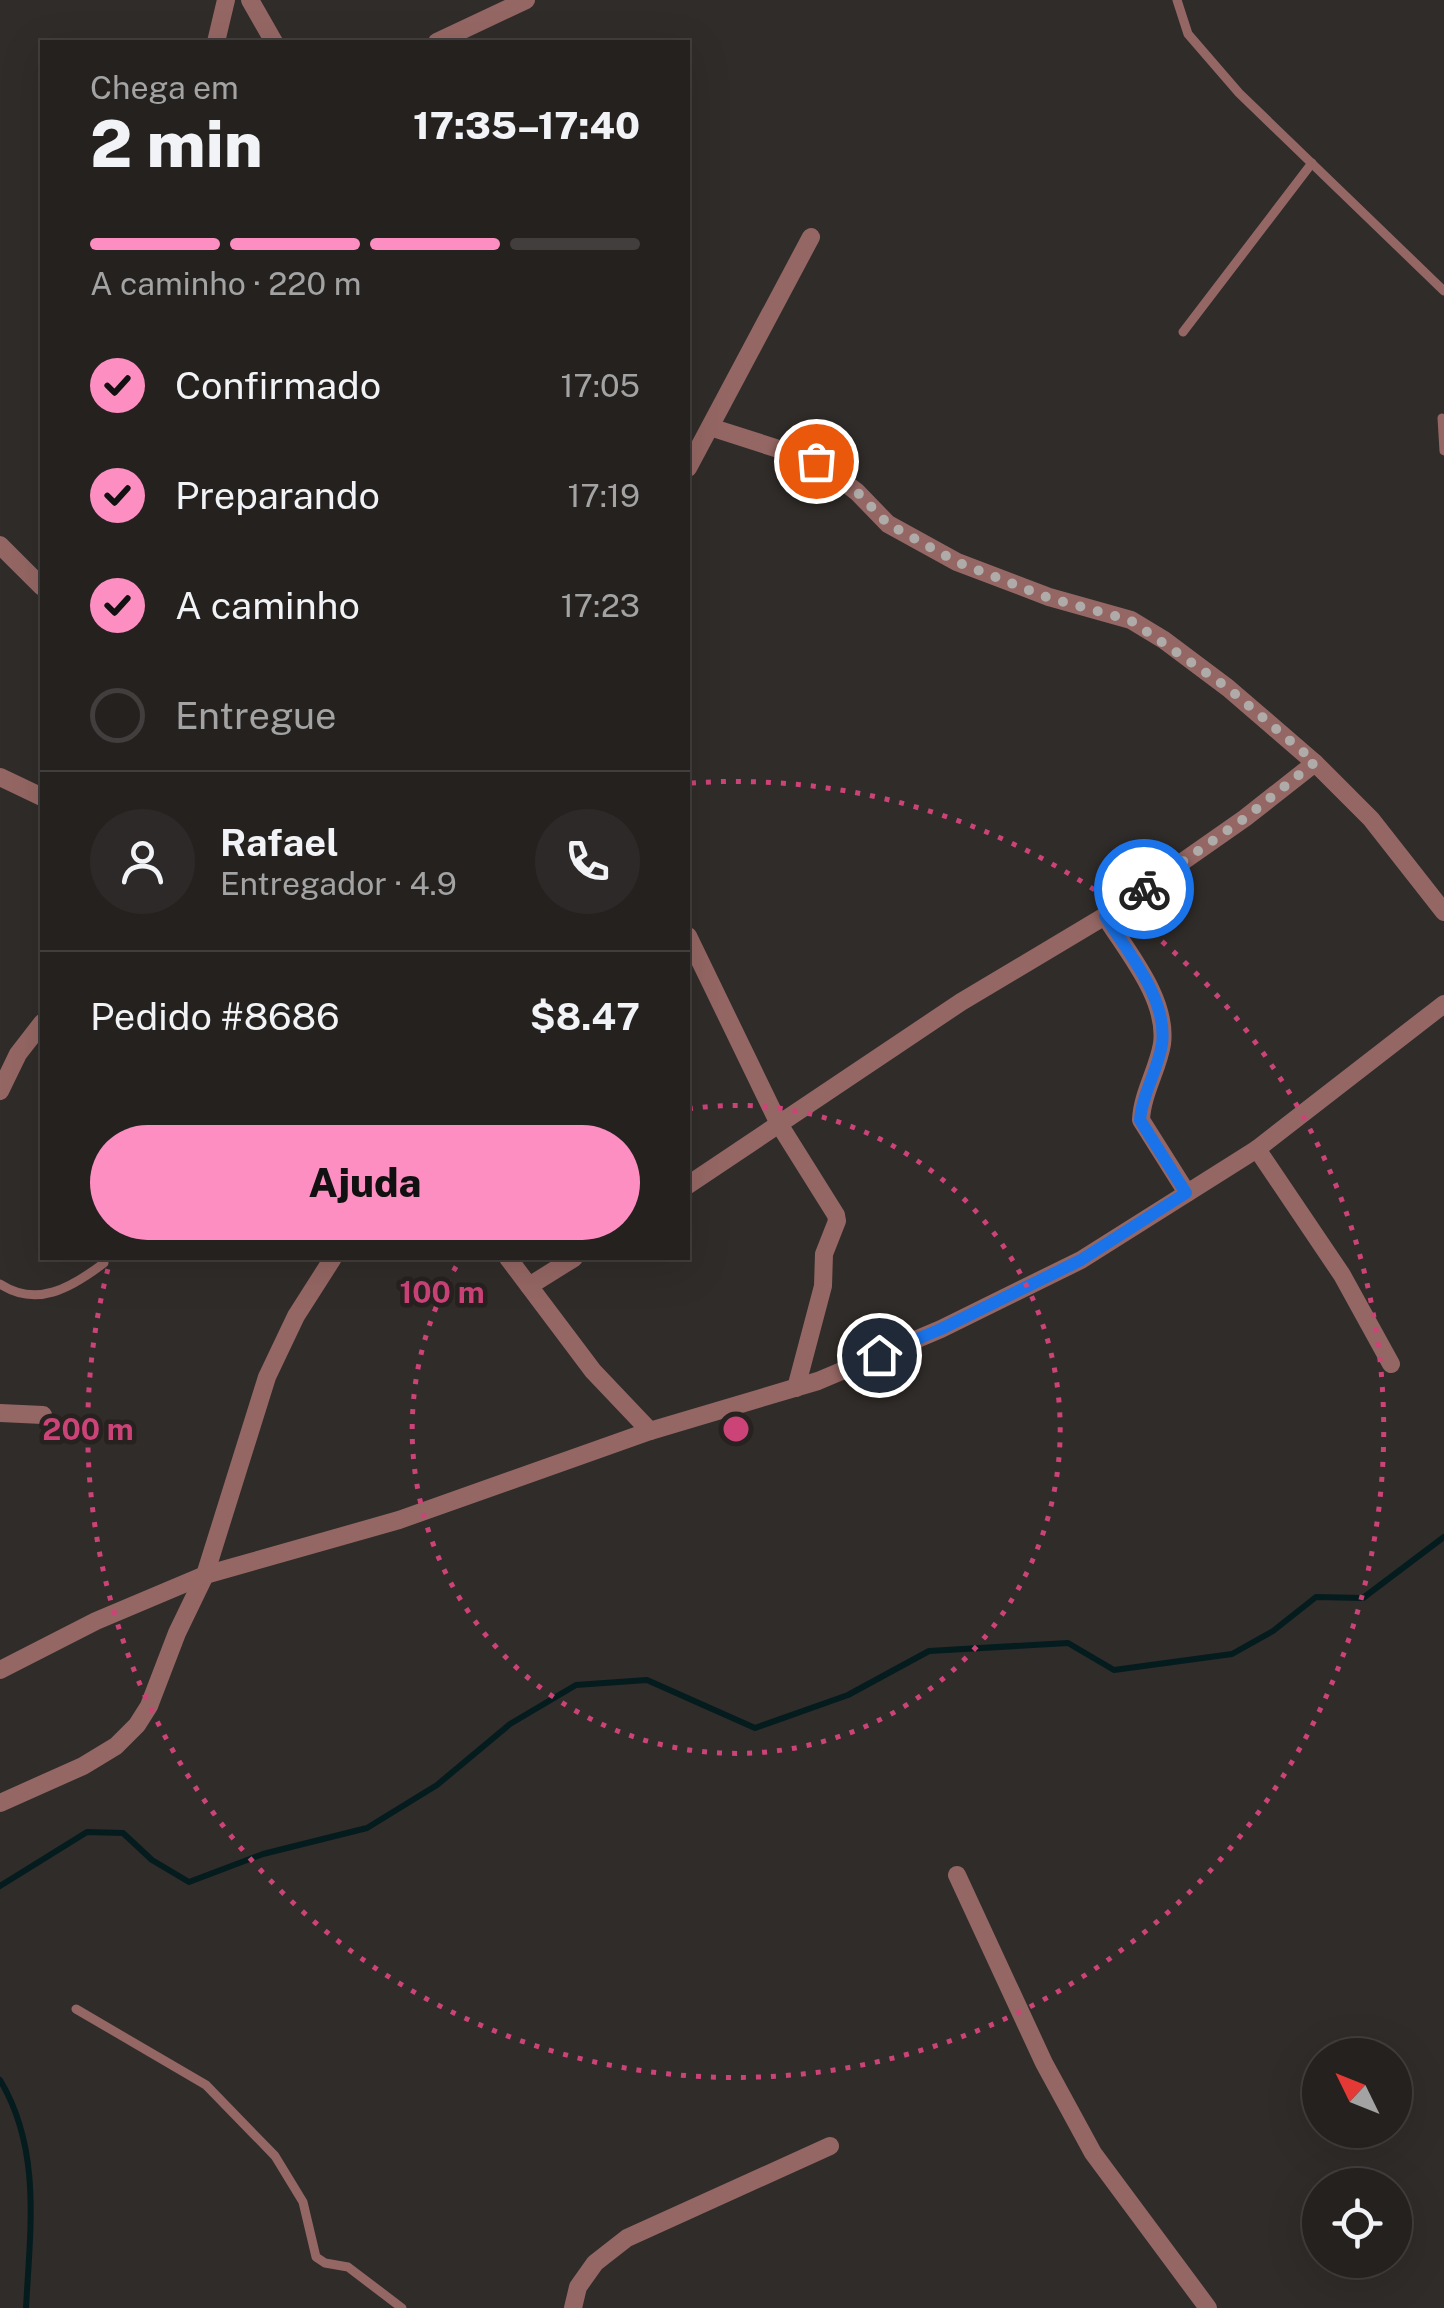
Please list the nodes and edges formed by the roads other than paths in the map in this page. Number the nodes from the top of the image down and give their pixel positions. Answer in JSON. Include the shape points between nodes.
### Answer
{"nodes":[{"id":1,"x":226,"y":0,"type":"edge"},
{"id":2,"x":250,"y":0,"type":"edge"},
{"id":3,"x":526,"y":0,"type":"edge"},
{"id":4,"x":1178,"y":0,"type":"edge"},
{"id":5,"x":216,"y":40,"type":"edge"},
{"id":6,"x":273,"y":40,"type":"edge"},
{"id":7,"x":441,"y":40,"type":"edge"},
{"id":8,"x":1312,"y":163,"type":"junction"},
{"id":9,"x":811,"y":237,"type":"dead end"},
{"id":10,"x":1444,"y":291,"type":"edge"},
{"id":11,"x":1183,"y":332,"type":"dead end"},
{"id":12,"x":1442,"y":418,"type":"edge"},
{"id":13,"x":710,"y":427,"type":"junction"},
{"id":14,"x":1444,"y":450,"type":"edge"},
{"id":15,"x":690,"y":464,"type":"edge"},
{"id":16,"x":0,"y":545,"type":"edge"},
{"id":17,"x":40,"y":585,"type":"edge"},
{"id":18,"x":1315,"y":762,"type":"junction"},
{"id":19,"x":0,"y":777,"type":"edge"},
{"id":20,"x":40,"y":796,"type":"edge"},
{"id":21,"x":1444,"y":912,"type":"edge"},
{"id":22,"x":1105,"y":916,"type":"junction"},
{"id":23,"x":690,"y":940,"type":"edge"},
{"id":24,"x":1444,"y":1004,"type":"edge"},
{"id":25,"x":40,"y":1026,"type":"edge"},
{"id":26,"x":0,"y":1091,"type":"edge"},
{"id":27,"x":779,"y":1124,"type":"junction"},
{"id":28,"x":1257,"y":1149,"type":"junction"},
{"id":29,"x":690,"y":1184,"type":"edge"},
{"id":30,"x":1186,"y":1193,"type":"junction"},
{"id":31,"x":333,"y":1260,"type":"edge"},
{"id":32,"x":510,"y":1260,"type":"edge"},
{"id":33,"x":571,"y":1260,"type":"edge"},
{"id":34,"x":104,"y":1264,"type":"dead end"},
{"id":35,"x":0,"y":1284,"type":"edge"},
{"id":36,"x":529,"y":1286,"type":"junction"},
{"id":37,"x":1391,"y":1364,"type":"dead end"},
{"id":38,"x":796,"y":1388,"type":"junction"},
{"id":39,"x":0,"y":1414,"type":"edge"},
{"id":40,"x":43,"y":1415,"type":"dead end"},
{"id":41,"x":650,"y":1431,"type":"junction"},
{"id":42,"x":205,"y":1574,"type":"junction"},
{"id":43,"x":0,"y":1670,"type":"edge"},
{"id":44,"x":0,"y":1803,"type":"edge"},
{"id":45,"x":956,"y":1875,"type":"dead end"},
{"id":46,"x":76,"y":2009,"type":"dead end"},
{"id":47,"x":830,"y":2146,"type":"dead end"},
{"id":48,"x":402,"y":2308,"type":"edge"},
{"id":49,"x":573,"y":2308,"type":"edge"},
{"id":50,"x":1208,"y":2308,"type":"edge"}],
"edges":[{"from":1,"to":5,"type":"street"},
{"from":2,"to":6,"type":"street"},
{"from":3,"to":7,"type":"street"},
{"from":4,"to":8,"type":"lane","via":[[1188,34]]},
{"from":8,"to":10,"type":"lane"},
{"from":8,"to":11,"type":"lane"},
{"from":9,"to":13,"type":"street"},
{"from":12,"to":14,"type":"lane"},
{"from":13,"to":15,"type":"street"},
{"from":13,"to":18,"type":"street","via":[[816,461],[888,524],[957,562],[1130,620],[1228,688]]},
{"from":16,"to":17,"type":"street"},
{"from":18,"to":21,"type":"street","via":[[1372,819]]},
{"from":18,"to":22,"type":"street"},
{"from":19,"to":20,"type":"street"},
{"from":22,"to":27,"type":"street"},
{"from":22,"to":30,"type":"street","via":[[1161,1015],[1162,1043],[1140,1120]]},
{"from":23,"to":27,"type":"street"},
{"from":24,"to":28,"type":"street"},
{"from":25,"to":26,"type":"street"},
{"from":27,"to":29,"type":"street"},
{"from":27,"to":38,"type":"street","via":[[837,1221]]},
{"from":28,"to":30,"type":"street"},
{"from":28,"to":37,"type":"street","via":[[1342,1275]]},
{"from":30,"to":38,"type":"street","via":[[1063,1268],[941,1329]]},
{"from":31,"to":42,"type":"street","via":[[267,1377]]},
{"from":32,"to":36,"type":"street"},
{"from":33,"to":36,"type":"street"},
{"from":34,"to":35,"type":"lane","via":[[45,1296],[14,1293]]},
{"from":36,"to":41,"type":"street","via":[[593,1371]]},
{"from":38,"to":41,"type":"street"},
{"from":39,"to":40,"type":"street"},
{"from":41,"to":42,"type":"street","via":[[398,1520]]},
{"from":42,"to":43,"type":"street"},
{"from":42,"to":44,"type":"street","via":[[137,1726],[84,1766]]},
{"from":45,"to":50,"type":"street","via":[[1093,2152]]},
{"from":46,"to":48,"type":"lane","via":[[206,2084],[291,2178],[316,2257],[348,2267]]},
{"from":47,"to":49,"type":"street","via":[[627,2238],[595,2263]]}]}
